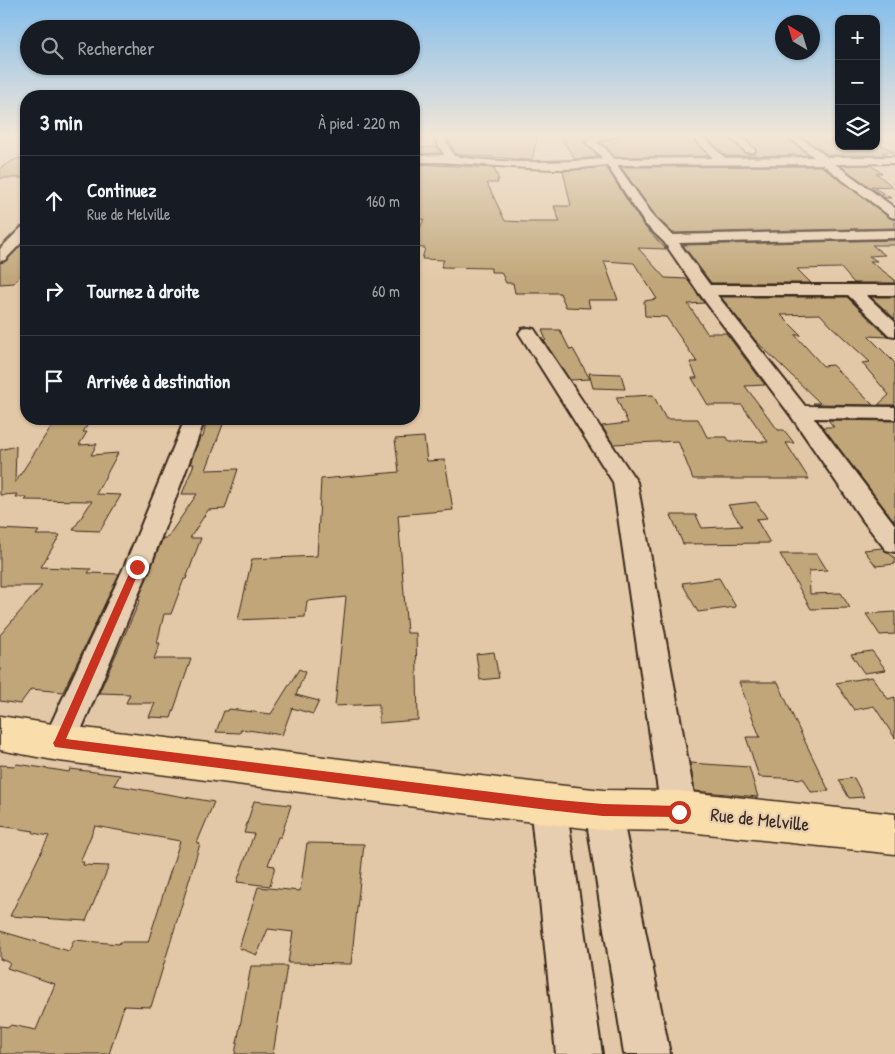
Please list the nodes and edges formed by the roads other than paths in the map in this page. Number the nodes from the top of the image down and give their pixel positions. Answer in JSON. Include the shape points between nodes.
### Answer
{"nodes":[{"id":1,"x":625,"y":184,"type":"edge"},
{"id":2,"x":856,"y":184,"type":"edge"},
{"id":3,"x":895,"y":214,"type":"edge"},
{"id":4,"x":895,"y":234,"type":"edge"},
{"id":5,"x":20,"y":237,"type":"edge"},
{"id":6,"x":669,"y":239,"type":"junction"},
{"id":7,"x":0,"y":257,"type":"edge"},
{"id":8,"x":705,"y":290,"type":"junction"},
{"id":9,"x":853,"y":290,"type":"junction"},
{"id":10,"x":895,"y":290,"type":"edge"},
{"id":11,"x":528,"y":332,"type":"dead end"},
{"id":12,"x":895,"y":332,"type":"edge"},
{"id":13,"x":799,"y":412,"type":"junction"},
{"id":14,"x":894,"y":414,"type":"edge"},
{"id":15,"x":193,"y":425,"type":"edge"},
{"id":16,"x":895,"y":542,"type":"edge"},
{"id":17,"x":0,"y":733,"type":"edge"},
{"id":18,"x":59,"y":743,"type":"junction"},
{"id":19,"x":548,"y":804,"type":"junction"},
{"id":20,"x":603,"y":810,"type":"junction"},
{"id":21,"x":679,"y":812,"type":"junction"},
{"id":22,"x":895,"y":834,"type":"edge"},
{"id":23,"x":579,"y":1054,"type":"edge"},
{"id":24,"x":647,"y":1054,"type":"edge"}],
"edges":[{"from":1,"to":6,"type":"street","via":[[650,221]]},
{"from":2,"to":3,"type":"street"},
{"from":4,"to":6,"type":"street"},
{"from":5,"to":7,"type":"street"},
{"from":6,"to":8,"type":"street"},
{"from":8,"to":9,"type":"street"},
{"from":8,"to":13,"type":"street"},
{"from":9,"to":10,"type":"street"},
{"from":9,"to":12,"type":"street"},
{"from":11,"to":21,"type":"street","via":[[626,482]]},
{"from":13,"to":14,"type":"street"},
{"from":13,"to":16,"type":"street"},
{"from":15,"to":18,"type":"street","via":[[137,567]]},
{"from":17,"to":18,"type":"main road","name":"Rue de Melville"},
{"from":18,"to":19,"type":"main road","name":"Rue de Melville"},
{"from":19,"to":20,"type":"main road","name":"Rue de Melville"},
{"from":19,"to":23,"type":"street"},
{"from":20,"to":21,"type":"main road","name":"Rue de Melville"},
{"from":20,"to":24,"type":"street"},
{"from":21,"to":22,"type":"main road","name":"Rue de Melville"}]}
